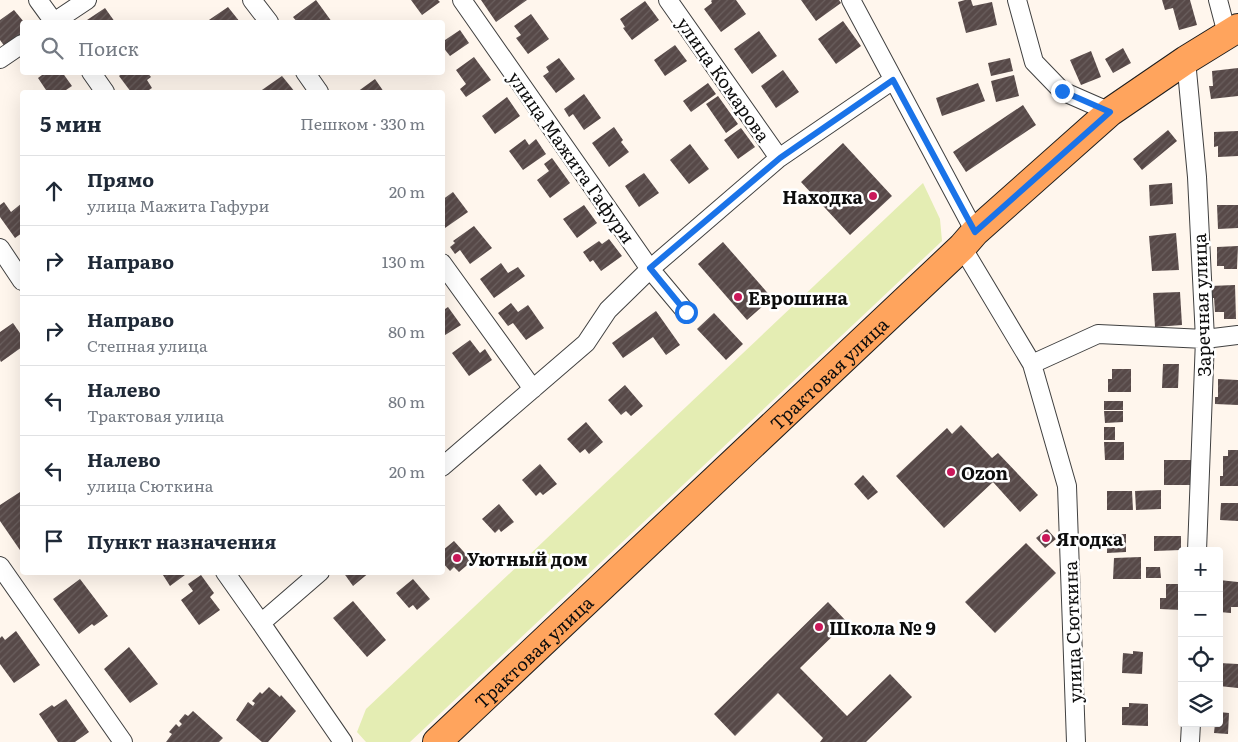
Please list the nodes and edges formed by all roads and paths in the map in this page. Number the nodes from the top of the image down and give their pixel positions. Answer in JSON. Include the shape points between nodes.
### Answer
{"nodes":[{"id":1,"x":38,"y":0,"type":"edge"},
{"id":2,"x":87,"y":0,"type":"edge"},
{"id":3,"x":252,"y":0,"type":"edge"},
{"id":4,"x":462,"y":0,"type":"edge"},
{"id":5,"x":668,"y":0,"type":"edge"},
{"id":6,"x":851,"y":0,"type":"edge"},
{"id":7,"x":1017,"y":0,"type":"edge"},
{"id":8,"x":1218,"y":0,"type":"edge"},
{"id":9,"x":53,"y":20,"type":"edge"},
{"id":10,"x":57,"y":20,"type":"edge"},
{"id":11,"x":267,"y":20,"type":"edge"},
{"id":12,"x":1233,"y":31,"type":"edge"},
{"id":13,"x":20,"y":45,"type":"edge"},
{"id":14,"x":0,"y":60,"type":"edge"},
{"id":15,"x":1186,"y":60,"type":"junction"},
{"id":16,"x":93,"y":75,"type":"edge"},
{"id":17,"x":307,"y":75,"type":"edge"},
{"id":18,"x":893,"y":80,"type":"junction"},
{"id":19,"x":104,"y":90,"type":"edge"},
{"id":20,"x":318,"y":90,"type":"edge"},
{"id":21,"x":1110,"y":112,"type":"junction"},
{"id":22,"x":780,"y":158,"type":"junction"},
{"id":23,"x":968,"y":239,"type":"junction"},
{"id":24,"x":0,"y":248,"type":"edge"},
{"id":25,"x":445,"y":268,"type":"edge"},
{"id":26,"x":650,"y":268,"type":"junction"},
{"id":27,"x":20,"y":278,"type":"edge"},
{"id":28,"x":686,"y":312,"type":"dead end"},
{"id":29,"x":1238,"y":336,"type":"edge"},
{"id":30,"x":1205,"y":340,"type":"junction"},
{"id":31,"x":1032,"y":364,"type":"junction"},
{"id":32,"x":533,"y":389,"type":"junction"},
{"id":33,"x":445,"y":464,"type":"edge"},
{"id":34,"x":1197,"y":547,"type":"edge"},
{"id":35,"x":0,"y":566,"type":"edge"},
{"id":36,"x":227,"y":575,"type":"edge"},
{"id":37,"x":317,"y":575,"type":"edge"},
{"id":38,"x":261,"y":623,"type":"junction"},
{"id":39,"x":1191,"y":727,"type":"edge"},
{"id":40,"x":124,"y":742,"type":"edge"},
{"id":41,"x":343,"y":742,"type":"edge"},
{"id":42,"x":437,"y":742,"type":"edge"},
{"id":43,"x":1076,"y":742,"type":"edge"},
{"id":44,"x":1190,"y":742,"type":"edge"}],
"edges":[{"from":1,"to":9,"type":"street"},
{"from":2,"to":10,"type":"street"},
{"from":3,"to":11,"type":"street"},
{"from":4,"to":26,"type":"street","name":"улица Мажита Гафури"},
{"from":5,"to":22,"type":"street","name":"улица Комарова"},
{"from":6,"to":18,"type":"street","name":"улица Сюткина"},
{"from":7,"to":21,"type":"street","via":[[1034,62],[1062,91]]},
{"from":8,"to":12,"type":"street"},
{"from":12,"to":15,"type":"main road","name":"Трактовая улица"},
{"from":13,"to":14,"type":"street"},
{"from":15,"to":21,"type":"main road","name":"Трактовая улица"},
{"from":15,"to":30,"type":"street","name":"Заречная улица","via":[[1197,177]]},
{"from":16,"to":19,"type":"street"},
{"from":17,"to":20,"type":"street"},
{"from":18,"to":22,"type":"street"},
{"from":18,"to":23,"type":"street","name":"улица Сюткина"},
{"from":21,"to":23,"type":"main road","name":"Трактовая улица"},
{"from":22,"to":26,"type":"street"},
{"from":23,"to":31,"type":"street","name":"улица Сюткина"},
{"from":23,"to":42,"type":"main road","name":"Трактовая улица"},
{"from":24,"to":27,"type":"street"},
{"from":25,"to":32,"type":"street"},
{"from":26,"to":28,"type":"street","name":"улица Мажита Гафури"},
{"from":26,"to":32,"type":"street","via":[[608,310],[586,343]]},
{"from":29,"to":30,"type":"street"},
{"from":30,"to":31,"type":"street","via":[[1098,334]]},
{"from":30,"to":34,"type":"street","name":"Заречная улица"},
{"from":31,"to":43,"type":"street","name":"улица Сюткина","via":[[1067,486]]},
{"from":32,"to":33,"type":"street"},
{"from":35,"to":40,"type":"street"},
{"from":36,"to":38,"type":"street"},
{"from":37,"to":38,"type":"street"},
{"from":38,"to":41,"type":"street"},
{"from":39,"to":44,"type":"street"}]}
